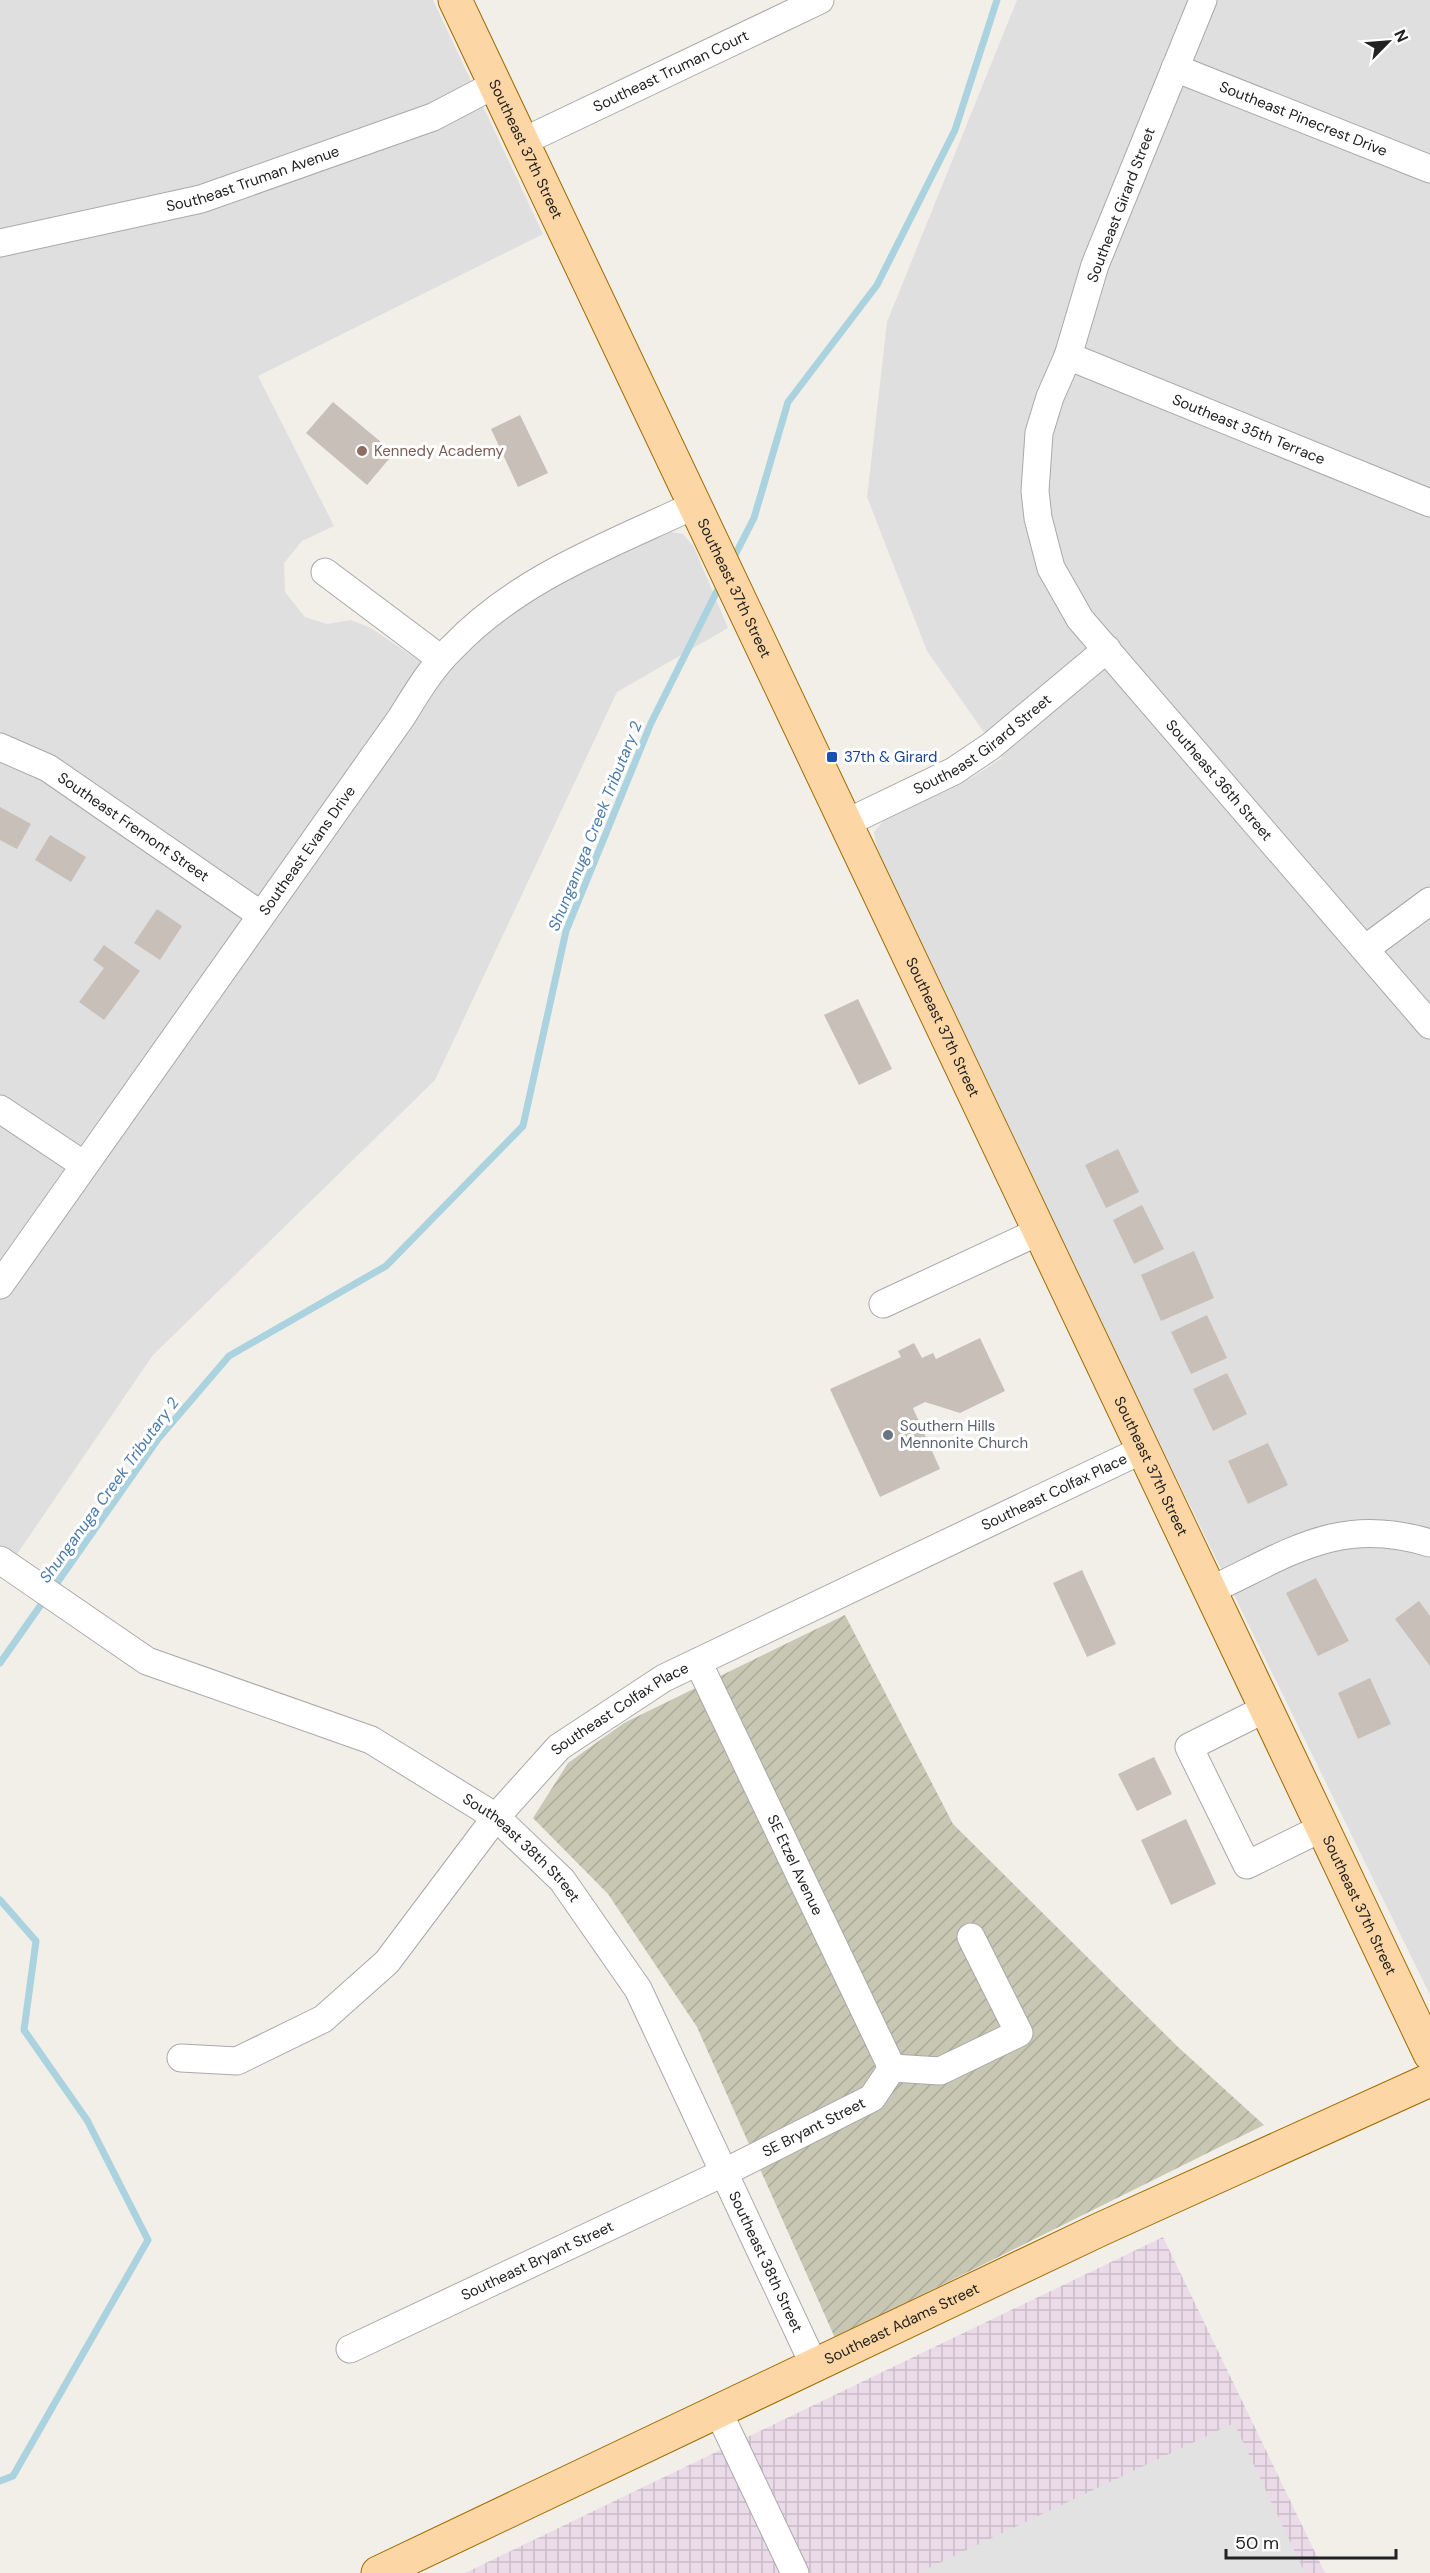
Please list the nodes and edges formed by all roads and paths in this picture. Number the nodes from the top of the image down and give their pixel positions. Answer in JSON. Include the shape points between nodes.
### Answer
{"nodes":[{"id":1,"x":455,"y":0,"type":"edge"},
{"id":2,"x":820,"y":0,"type":"edge"},
{"id":3,"x":1203,"y":0,"type":"edge"},
{"id":4,"x":1175,"y":68,"type":"junction"},
{"id":5,"x":496,"y":84,"type":"junction"},
{"id":6,"x":522,"y":142,"type":"junction"},
{"id":7,"x":1430,"y":169,"type":"edge"},
{"id":8,"x":0,"y":243,"type":"edge"},
{"id":9,"x":1068,"y":356,"type":"junction"},
{"id":10,"x":1430,"y":503,"type":"edge"},
{"id":11,"x":699,"y":513,"type":"junction"},
{"id":12,"x":1038,"y":518,"type":"joint"},
{"id":13,"x":325,"y":572,"type":"dead end"},
{"id":14,"x":1107,"y":649,"type":"junction"},
{"id":15,"x":441,"y":659,"type":"junction"},
{"id":16,"x":0,"y":747,"type":"edge"},
{"id":17,"x":846,"y":823,"type":"junction"},
{"id":18,"x":1430,"y":901,"type":"edge"},
{"id":19,"x":261,"y":915,"type":"junction"},
{"id":20,"x":1365,"y":949,"type":"junction"},
{"id":21,"x":1430,"y":1025,"type":"edge"},
{"id":22,"x":0,"y":1109,"type":"edge"},
{"id":23,"x":84,"y":1165,"type":"junction"},
{"id":24,"x":1040,"y":1231,"type":"junction"},
{"id":25,"x":0,"y":1285,"type":"edge"},
{"id":26,"x":883,"y":1304,"type":"dead end"},
{"id":27,"x":1144,"y":1449,"type":"junction"},
{"id":28,"x":1430,"y":1544,"type":"edge"},
{"id":29,"x":0,"y":1560,"type":"edge"},
{"id":30,"x":1211,"y":1590,"type":"junction"},
{"id":31,"x":698,"y":1662,"type":"junction"},
{"id":32,"x":1267,"y":1708,"type":"junction"},
{"id":33,"x":496,"y":1817,"type":"junction"},
{"id":34,"x":1324,"y":1827,"type":"junction"},
{"id":35,"x":971,"y":1937,"type":"dead end"},
{"id":36,"x":1430,"y":2054,"type":"edge"},
{"id":37,"x":181,"y":2058,"type":"dead end"},
{"id":38,"x":892,"y":2068,"type":"junction"},
{"id":39,"x":1430,"y":2080,"type":"edge"},
{"id":40,"x":723,"y":2173,"type":"junction"},
{"id":41,"x":350,"y":2349,"type":"dead end"},
{"id":42,"x":814,"y":2365,"type":"junction"},
{"id":43,"x":718,"y":2411,"type":"junction"},
{"id":44,"x":378,"y":2573,"type":"edge"},
{"id":45,"x":795,"y":2573,"type":"edge"}],
"edges":[{"from":1,"to":5,"type":"main road","name":"Southeast 37th Street"},
{"from":2,"to":6,"type":"street","name":"Southeast Truman Court"},
{"from":3,"to":4,"type":"street","name":"Southeast Girard Street"},
{"from":4,"to":7,"type":"street","name":"Southeast Pinecrest Drive"},
{"from":4,"to":9,"type":"street","name":"Southeast Girard Street","via":[[1095,265]]},
{"from":5,"to":6,"type":"main road","name":"Southeast 37th Street"},
{"from":5,"to":8,"type":"street","name":"Southeast Truman Avenue","via":[[433,117],[201,199]]},
{"from":6,"to":11,"type":"main road","name":"Southeast 37th Street"},
{"from":9,"to":10,"type":"street","name":"Southeast 35th Terrace"},
{"from":9,"to":12,"type":"street","name":"Southeast Girard Street","via":[[1039,433],[1035,491]]},
{"from":11,"to":15,"type":"street","name":"Southeast Evans Drive","via":[[561,567],[482,618]]},
{"from":11,"to":17,"type":"main road","name":"Southeast 37th Street"},
{"from":12,"to":14,"type":"street","name":"Southeast 36th Street","via":[[1052,568],[1069,602]]},
{"from":13,"to":15,"type":"street"},
{"from":14,"to":17,"type":"street","name":"Southeast Girard Street","via":[[991,746],[954,771]]},
{"from":14,"to":20,"type":"street","name":"Southeast 36th Street"},
{"from":15,"to":19,"type":"street","name":"Southeast Evans Drive"},
{"from":16,"to":19,"type":"street","name":"Southeast Fremont Street","via":[[48,768]]},
{"from":17,"to":24,"type":"main road","name":"Southeast 37th Street"},
{"from":18,"to":20,"type":"street"},
{"from":19,"to":23,"type":"street","name":"Southeast Evans Drive"},
{"from":20,"to":21,"type":"street","name":"Southeast 36th Street"},
{"from":22,"to":23,"type":"street"},
{"from":23,"to":25,"type":"street","name":"Southeast Evans Drive"},
{"from":24,"to":26,"type":"street"},
{"from":24,"to":27,"type":"main road","name":"Southeast 37th Street"},
{"from":27,"to":30,"type":"main road","name":"Southeast 37th Street"},
{"from":27,"to":31,"type":"street","name":"Southeast Colfax Place"},
{"from":28,"to":30,"type":"street","via":[[1402,1535],[1342,1535],[1313,1543]]},
{"from":29,"to":33,"type":"street","name":"Southeast 38th Street","via":[[147,1660],[371,1740]]},
{"from":30,"to":32,"type":"main road","name":"Southeast 37th Street"},
{"from":31,"to":33,"type":"street","name":"Southeast Colfax Place","via":[[664,1678],[559,1747]]},
{"from":31,"to":38,"type":"street","name":"SE Etzel Avenue"},
{"from":32,"to":34,"type":"main road","name":"Southeast 37th Street"},
{"from":32,"to":34,"type":"street","via":[[1189,1747],[1247,1865]]},
{"from":33,"to":37,"type":"street","name":"Southeast Colfax Place","via":[[387,1962],[323,2019],[237,2061]]},
{"from":33,"to":40,"type":"street","name":"Southeast 38th Street","via":[[562,1880],[638,1989]]},
{"from":34,"to":36,"type":"main road","name":"Southeast 37th Street"},
{"from":35,"to":38,"type":"street","via":[[1019,2033],[940,2070]]},
{"from":38,"to":40,"type":"street","name":"SE Bryant Street","via":[[872,2098]]},
{"from":39,"to":42,"type":"main road","name":"Southeast Adams Street"},
{"from":40,"to":41,"type":"street","name":"Southeast Bryant Street"},
{"from":40,"to":42,"type":"street","name":"Southeast 38th Street"},
{"from":42,"to":43,"type":"main road","name":"Southeast Adams Street"},
{"from":43,"to":44,"type":"main road","name":"Southeast Adams Street"},
{"from":43,"to":45,"type":"street"}]}
